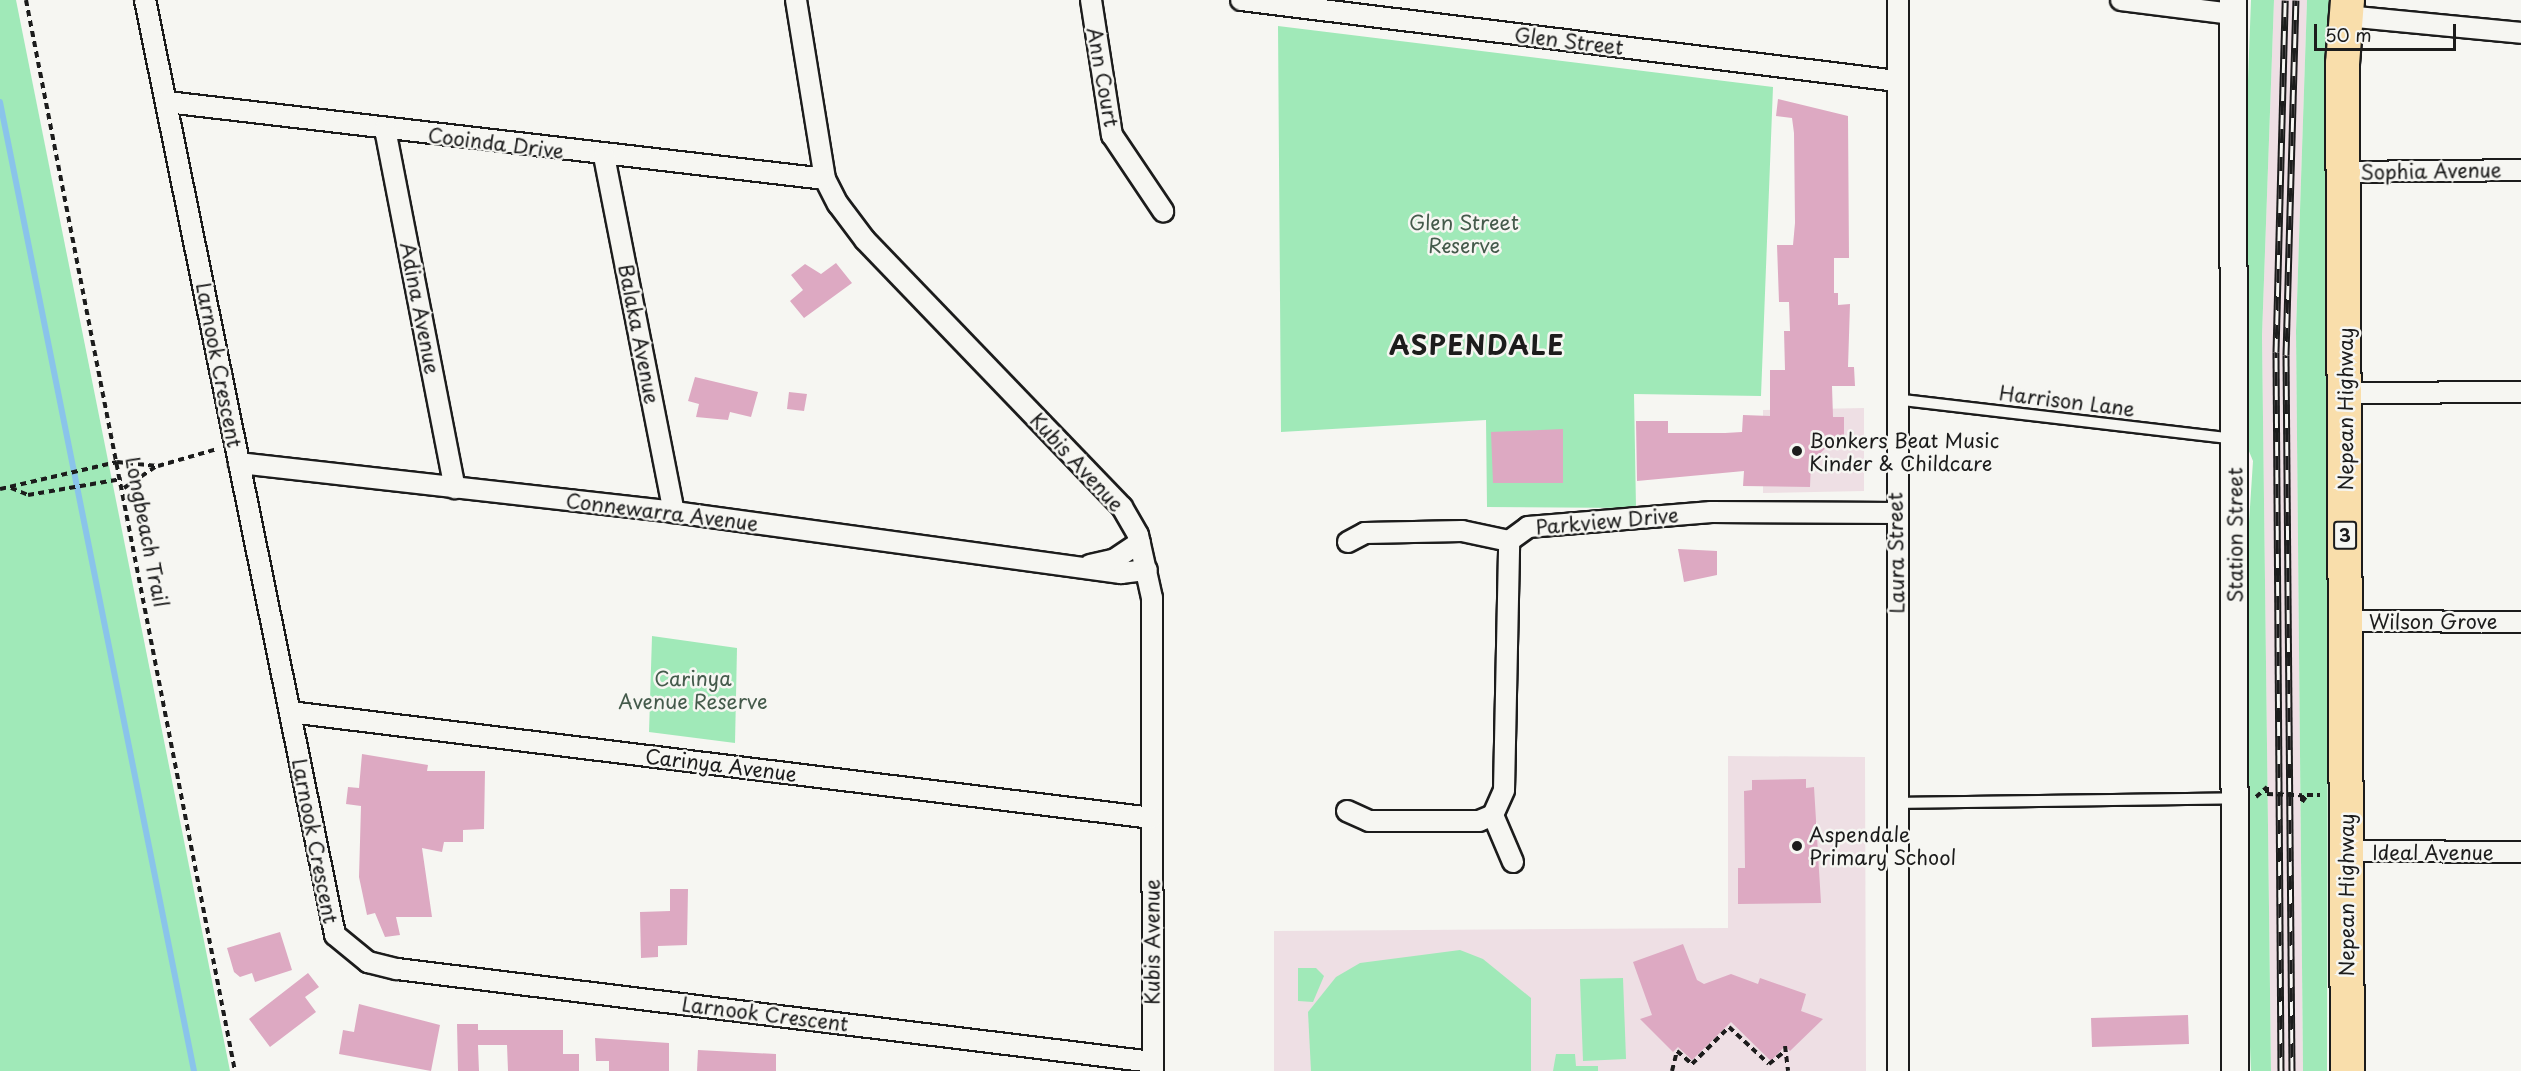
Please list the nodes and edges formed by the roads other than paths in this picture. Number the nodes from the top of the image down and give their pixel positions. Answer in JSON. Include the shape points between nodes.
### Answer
{"nodes":[{"id":1,"x":145,"y":0,"type":"edge"},
{"id":2,"x":796,"y":0,"type":"edge"},
{"id":3,"x":1091,"y":0,"type":"edge"},
{"id":4,"x":1241,"y":0,"type":"edge"},
{"id":5,"x":1898,"y":0,"type":"edge"},
{"id":6,"x":2121,"y":0,"type":"edge"},
{"id":7,"x":2232,"y":7,"type":"edge"},
{"id":8,"x":2346,"y":8,"type":"edge"},
{"id":9,"x":2521,"y":33,"type":"edge"},
{"id":10,"x":1897,"y":81,"type":"junction"},
{"id":11,"x":168,"y":102,"type":"junction"},
{"id":12,"x":385,"y":129,"type":"junction"},
{"id":13,"x":604,"y":156,"type":"junction"},
{"id":14,"x":2521,"y":170,"type":"edge"},
{"id":15,"x":2342,"y":172,"type":"junction"},
{"id":16,"x":825,"y":178,"type":"junction"},
{"id":17,"x":1163,"y":211,"type":"dead end"},
{"id":18,"x":2521,"y":392,"type":"edge"},
{"id":19,"x":2345,"y":393,"type":"junction"},
{"id":20,"x":1895,"y":399,"type":"junction"},
{"id":21,"x":2234,"y":439,"type":"junction"},
{"id":22,"x":240,"y":463,"type":"junction"},
{"id":23,"x":455,"y":488,"type":"junction"},
{"id":24,"x":674,"y":512,"type":"junction"},
{"id":25,"x":1896,"y":513,"type":"junction"},
{"id":26,"x":1509,"y":541,"type":"junction"},
{"id":27,"x":1140,"y":542,"type":"junction"},
{"id":28,"x":1348,"y":542,"type":"dead end"},
{"id":29,"x":1084,"y":567,"type":"junction"},
{"id":30,"x":1147,"y":570,"type":"junction"},
{"id":31,"x":2345,"y":621,"type":"junction"},
{"id":32,"x":2521,"y":622,"type":"edge"},
{"id":33,"x":290,"y":712,"type":"junction"},
{"id":34,"x":1897,"y":803,"type":"junction"},
{"id":35,"x":2236,"y":803,"type":"junction"},
{"id":36,"x":1347,"y":811,"type":"dead end"},
{"id":37,"x":1492,"y":815,"type":"junction"},
{"id":38,"x":1152,"y":818,"type":"junction"},
{"id":39,"x":2346,"y":851,"type":"junction"},
{"id":40,"x":2521,"y":852,"type":"edge"},
{"id":41,"x":1513,"y":862,"type":"dead end"},
{"id":42,"x":1153,"y":1067,"type":"edge"},
{"id":43,"x":1898,"y":1071,"type":"edge"},
{"id":44,"x":2235,"y":1071,"type":"edge"},
{"id":45,"x":2347,"y":1071,"type":"edge"}],
"edges":[{"from":1,"to":11,"type":"street","name":"Larnook Crescent"},
{"from":2,"to":16,"type":"street","name":"Kubis Avenue"},
{"from":3,"to":17,"type":"street","name":"Ann Court","via":[[1112,135]]},
{"from":4,"to":10,"type":"street","name":"Glen Street"},
{"from":5,"to":10,"type":"street","name":"Laura Street"},
{"from":6,"to":7,"type":"street"},
{"from":7,"to":21,"type":"street","name":"Station Street"},
{"from":8,"to":9,"type":"street"},
{"from":8,"to":15,"type":"highway","name":"Nepean Highway","number":"3"},
{"from":10,"to":20,"type":"street","name":"Laura Street"},
{"from":11,"to":12,"type":"street","name":"Cooinda Drive"},
{"from":11,"to":22,"type":"street","name":"Larnook Crescent"},
{"from":12,"to":13,"type":"street","name":"Cooinda Drive"},
{"from":12,"to":23,"type":"street","name":"Adina Avenue"},
{"from":13,"to":16,"type":"street","name":"Cooinda Drive"},
{"from":13,"to":24,"type":"street","name":"Balaka Avenue"},
{"from":14,"to":15,"type":"street","name":"Sophia Avenue"},
{"from":15,"to":19,"type":"highway","name":"Nepean Highway","number":"3"},
{"from":16,"to":27,"type":"street","name":"Kubis Avenue","via":[[865,240],[1122,507]]},
{"from":18,"to":19,"type":"street"},
{"from":19,"to":31,"type":"highway","name":"Nepean Highway","number":"3"},
{"from":20,"to":21,"type":"lane","name":"Harrison Lane"},
{"from":20,"to":25,"type":"street","name":"Laura Street"},
{"from":21,"to":35,"type":"street","name":"Station Street"},
{"from":22,"to":23,"type":"street","name":"Connewarra Avenue"},
{"from":22,"to":33,"type":"street","name":"Larnook Crescent"},
{"from":23,"to":24,"type":"street","name":"Connewarra Avenue"},
{"from":24,"to":29,"type":"street","name":"Connewarra Avenue"},
{"from":25,"to":26,"type":"street","name":"Parkview Drive","via":[[1711,512],[1528,527]]},
{"from":25,"to":34,"type":"street","name":"Laura Street"},
{"from":26,"to":28,"type":"street","via":[[1462,531],[1365,533]]},
{"from":26,"to":37,"type":"street","name":"Parkview Drive","via":[[1504,790]]},
{"from":27,"to":29,"type":"street","name":"Connewarra Avenue","via":[[1115,559]]},
{"from":27,"to":30,"type":"street","name":"Kubis Avenue"},
{"from":29,"to":30,"type":"street","name":"Connewarra Avenue","via":[[1121,573]]},
{"from":30,"to":38,"type":"street","name":"Kubis Avenue"},
{"from":31,"to":32,"type":"street","name":"Wilson Grove"},
{"from":31,"to":39,"type":"highway","name":"Nepean Highway","number":"3"},
{"from":33,"to":38,"type":"street","name":"Carinya Avenue"},
{"from":33,"to":42,"type":"street","name":"Larnook Crescent","via":[[328,919],[334,935],[368,962]]},
{"from":34,"to":35,"type":"lane"},
{"from":34,"to":43,"type":"street","name":"Laura Street"},
{"from":35,"to":44,"type":"street","name":"Station Street"},
{"from":36,"to":37,"type":"street","via":[[1369,820],[1479,821]]},
{"from":37,"to":41,"type":"street"},
{"from":38,"to":42,"type":"street","name":"Kubis Avenue"},
{"from":39,"to":40,"type":"street","name":"Ideal Avenue"},
{"from":39,"to":45,"type":"highway","name":"Nepean Highway","number":"3"}]}
